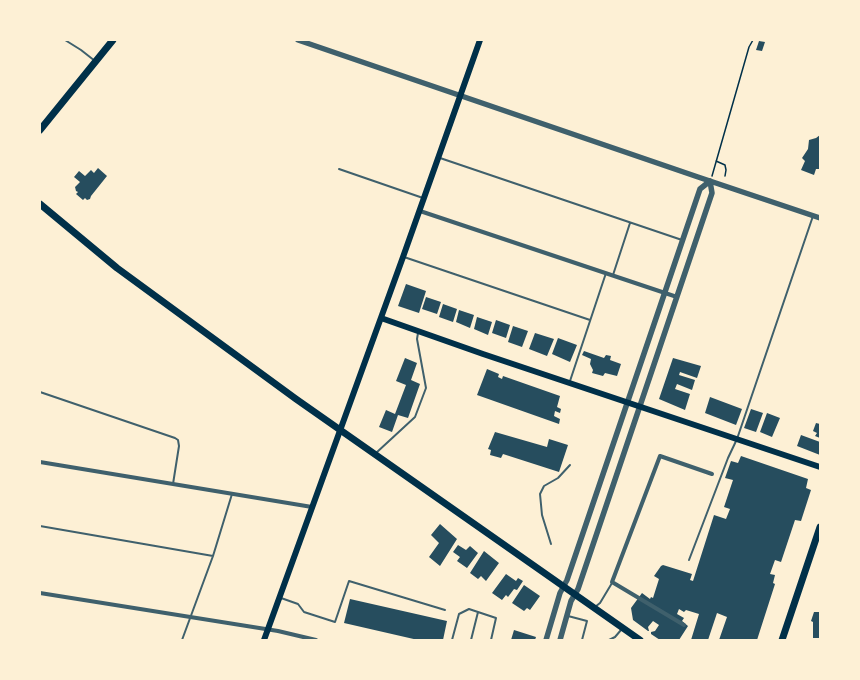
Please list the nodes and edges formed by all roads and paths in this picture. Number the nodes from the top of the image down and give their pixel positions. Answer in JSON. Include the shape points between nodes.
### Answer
{"nodes":[{"id":1,"x":65,"y":40,"type":"edge"},
{"id":2,"x":113,"y":40,"type":"edge"},
{"id":3,"x":298,"y":40,"type":"edge"},
{"id":4,"x":480,"y":40,"type":"edge"},
{"id":5,"x":753,"y":40,"type":"edge"},
{"id":6,"x":312,"y":42,"type":"edge"},
{"id":7,"x":96,"y":61,"type":"junction"},
{"id":8,"x":460,"y":95,"type":"junction"},
{"id":9,"x":40,"y":130,"type":"edge"},
{"id":10,"x":438,"y":158,"type":"junction"},
{"id":11,"x":716,"y":161,"type":"junction"},
{"id":12,"x":339,"y":169,"type":"dead end"},
{"id":13,"x":725,"y":176,"type":"dead end"},
{"id":14,"x":710,"y":181,"type":"junction"},
{"id":15,"x":424,"y":199,"type":"junction"},
{"id":16,"x":40,"y":204,"type":"edge"},
{"id":17,"x":420,"y":211,"type":"junction"},
{"id":18,"x":813,"y":215,"type":"junction"},
{"id":19,"x":820,"y":218,"type":"edge"},
{"id":20,"x":630,"y":223,"type":"junction"},
{"id":21,"x":682,"y":240,"type":"junction"},
{"id":22,"x":403,"y":257,"type":"junction"},
{"id":23,"x":606,"y":274,"type":"junction"},
{"id":24,"x":613,"y":276,"type":"junction"},
{"id":25,"x":664,"y":293,"type":"junction"},
{"id":26,"x":677,"y":297,"type":"junction"},
{"id":27,"x":381,"y":318,"type":"junction"},
{"id":28,"x":590,"y":320,"type":"junction"},
{"id":29,"x":418,"y":331,"type":"junction"},
{"id":30,"x":569,"y":382,"type":"junction"},
{"id":31,"x":40,"y":392,"type":"edge"},
{"id":32,"x":627,"y":402,"type":"junction"},
{"id":33,"x":640,"y":406,"type":"junction"},
{"id":34,"x":340,"y":430,"type":"junction"},
{"id":35,"x":737,"y":439,"type":"junction"},
{"id":36,"x":376,"y":454,"type":"junction"},
{"id":37,"x":40,"y":462,"type":"edge"},
{"id":38,"x":570,"y":465,"type":"dead end"},
{"id":39,"x":820,"y":467,"type":"edge"},
{"id":40,"x":712,"y":474,"type":"dead end"},
{"id":41,"x":173,"y":484,"type":"junction"},
{"id":42,"x":232,"y":494,"type":"junction"},
{"id":43,"x":312,"y":507,"type":"junction"},
{"id":44,"x":40,"y":526,"type":"edge"},
{"id":45,"x":820,"y":527,"type":"edge"},
{"id":46,"x":551,"y":544,"type":"dead end"},
{"id":47,"x":213,"y":556,"type":"junction"},
{"id":48,"x":689,"y":560,"type":"dead end"},
{"id":49,"x":612,"y":582,"type":"junction"},
{"id":50,"x":563,"y":586,"type":"junction"},
{"id":51,"x":40,"y":593,"type":"edge"},
{"id":52,"x":575,"y":594,"type":"junction"},
{"id":53,"x":280,"y":597,"type":"junction"},
{"id":54,"x":594,"y":608,"type":"junction"},
{"id":55,"x":445,"y":610,"type":"dead end"},
{"id":56,"x":478,"y":612,"type":"junction"},
{"id":57,"x":567,"y":616,"type":"junction"},
{"id":58,"x":191,"y":617,"type":"junction"},
{"id":59,"x":684,"y":625,"type":"dead end"},
{"id":60,"x":622,"y":628,"type":"junction"},
{"id":61,"x":268,"y":630,"type":"junction"},
{"id":62,"x":609,"y":639,"type":"edge"},
{"id":63,"x":182,"y":640,"type":"edge"},
{"id":64,"x":264,"y":640,"type":"edge"},
{"id":65,"x":313,"y":640,"type":"edge"},
{"id":66,"x":452,"y":640,"type":"edge"},
{"id":67,"x":470,"y":640,"type":"edge"},
{"id":68,"x":491,"y":640,"type":"edge"},
{"id":69,"x":546,"y":640,"type":"edge"},
{"id":70,"x":560,"y":640,"type":"edge"},
{"id":71,"x":582,"y":640,"type":"edge"},
{"id":72,"x":640,"y":640,"type":"edge"},
{"id":73,"x":782,"y":640,"type":"edge"}],
"edges":[{"from":1,"to":7,"type":"lane"},
{"from":2,"to":7,"type":"main road"},
{"from":3,"to":6,"type":"street"},
{"from":4,"to":8,"type":"main road"},
{"from":5,"to":11,"type":"path"},
{"from":6,"to":8,"type":"street"},
{"from":7,"to":9,"type":"main road"},
{"from":8,"to":10,"type":"main road"},
{"from":8,"to":14,"type":"street"},
{"from":10,"to":15,"type":"main road"},
{"from":10,"to":20,"type":"lane"},
{"from":11,"to":13,"type":"path","via":[[725,165]]},
{"from":11,"to":14,"type":"path"},
{"from":12,"to":15,"type":"lane"},
{"from":14,"to":18,"type":"street"},
{"from":14,"to":21,"type":"street","via":[[700,189]]},
{"from":14,"to":26,"type":"street","via":[[712,193]]},
{"from":15,"to":17,"type":"main road"},
{"from":16,"to":34,"type":"main road","via":[[117,268]]},
{"from":17,"to":22,"type":"main road"},
{"from":17,"to":23,"type":"street"},
{"from":18,"to":19,"type":"street"},
{"from":18,"to":35,"type":"lane"},
{"from":20,"to":21,"type":"lane"},
{"from":20,"to":24,"type":"lane"},
{"from":21,"to":25,"type":"street"},
{"from":22,"to":27,"type":"main road"},
{"from":22,"to":28,"type":"lane"},
{"from":23,"to":24,"type":"street"},
{"from":23,"to":28,"type":"lane"},
{"from":24,"to":25,"type":"street"},
{"from":25,"to":26,"type":"street"},
{"from":25,"to":32,"type":"street"},
{"from":26,"to":33,"type":"street"},
{"from":27,"to":29,"type":"main road"},
{"from":27,"to":34,"type":"main road"},
{"from":28,"to":30,"type":"lane"},
{"from":29,"to":30,"type":"main road"},
{"from":29,"to":36,"type":"lane","via":[[416,339],[426,388],[415,417]]},
{"from":30,"to":32,"type":"main road"},
{"from":31,"to":41,"type":"lane","via":[[178,440],[180,446]]},
{"from":32,"to":33,"type":"main road"},
{"from":32,"to":50,"type":"street"},
{"from":33,"to":35,"type":"main road"},
{"from":33,"to":52,"type":"street"},
{"from":34,"to":36,"type":"main road"},
{"from":34,"to":43,"type":"main road"},
{"from":35,"to":39,"type":"main road"},
{"from":35,"to":48,"type":"lane"},
{"from":36,"to":50,"type":"main road"},
{"from":37,"to":41,"type":"street"},
{"from":38,"to":46,"type":"lane","via":[[558,478],[544,486],[540,494],[542,514]]},
{"from":40,"to":49,"type":"street","via":[[660,456]]},
{"from":41,"to":42,"type":"street"},
{"from":42,"to":43,"type":"street"},
{"from":42,"to":47,"type":"lane"},
{"from":43,"to":53,"type":"main road"},
{"from":44,"to":47,"type":"lane"},
{"from":45,"to":73,"type":"main road"},
{"from":47,"to":58,"type":"lane"},
{"from":49,"to":54,"type":"lane","via":[[600,603]]},
{"from":49,"to":59,"type":"street"},
{"from":50,"to":52,"type":"main road"},
{"from":50,"to":69,"type":"street"},
{"from":51,"to":58,"type":"street"},
{"from":52,"to":54,"type":"main road"},
{"from":52,"to":57,"type":"street"},
{"from":53,"to":55,"type":"lane","via":[[298,604],[304,612],[335,622],[349,580]]},
{"from":53,"to":61,"type":"main road"},
{"from":54,"to":60,"type":"main road"},
{"from":56,"to":66,"type":"lane","via":[[469,609],[459,614]]},
{"from":56,"to":67,"type":"lane"},
{"from":56,"to":68,"type":"lane","via":[[496,618]]},
{"from":57,"to":70,"type":"street"},
{"from":57,"to":71,"type":"lane","via":[[587,622]]},
{"from":58,"to":61,"type":"street"},
{"from":58,"to":63,"type":"lane"},
{"from":60,"to":62,"type":"lane","via":[[615,637]]},
{"from":60,"to":72,"type":"main road"},
{"from":61,"to":64,"type":"main road"},
{"from":61,"to":65,"type":"street"}]}
